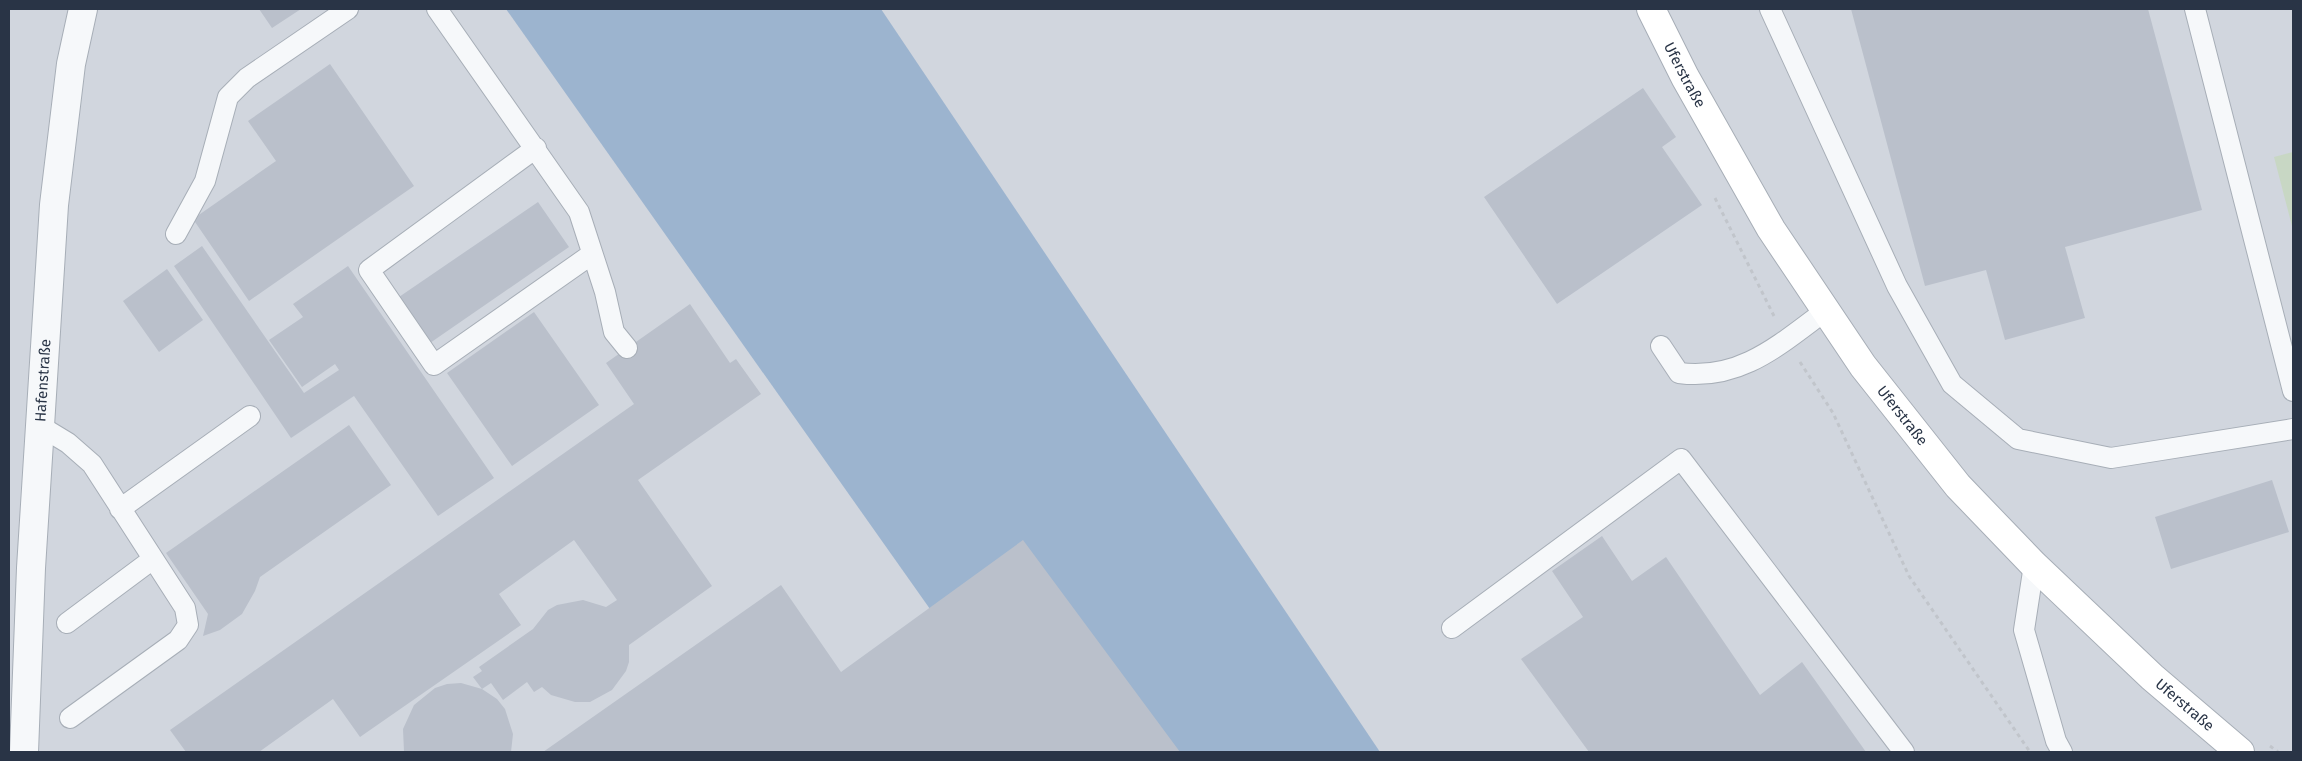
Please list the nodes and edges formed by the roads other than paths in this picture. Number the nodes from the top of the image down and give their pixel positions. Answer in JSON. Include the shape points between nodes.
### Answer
{"nodes":[{"id":1,"x":83,"y":9,"type":"edge"},
{"id":2,"x":348,"y":9,"type":"edge"},
{"id":3,"x":437,"y":9,"type":"edge"},
{"id":4,"x":1651,"y":9,"type":"edge"},
{"id":5,"x":1770,"y":9,"type":"edge"},
{"id":6,"x":2194,"y":9,"type":"edge"},
{"id":7,"x":536,"y":148,"type":"junction"},
{"id":8,"x":176,"y":234,"type":"dead end"},
{"id":9,"x":592,"y":254,"type":"junction"},
{"id":10,"x":1825,"y":311,"type":"junction"},
{"id":11,"x":1662,"y":346,"type":"dead end"},
{"id":12,"x":627,"y":348,"type":"dead end"},
{"id":13,"x":2293,"y":391,"type":"edge"},
{"id":14,"x":250,"y":416,"type":"dead end"},
{"id":15,"x":40,"y":426,"type":"junction"},
{"id":16,"x":2293,"y":429,"type":"edge"},
{"id":17,"x":120,"y":509,"type":"junction"},
{"id":18,"x":153,"y":559,"type":"junction"},
{"id":19,"x":2034,"y":565,"type":"junction"},
{"id":20,"x":67,"y":623,"type":"dead end"},
{"id":21,"x":1452,"y":628,"type":"dead end"},
{"id":22,"x":70,"y":718,"type":"dead end"},
{"id":23,"x":24,"y":751,"type":"edge"},
{"id":24,"x":1904,"y":752,"type":"edge"},
{"id":25,"x":2062,"y":752,"type":"edge"},
{"id":26,"x":2240,"y":752,"type":"edge"}],
"edges":[{"from":1,"to":15,"type":"street","name":"Hafenstraße","via":[[71,64],[54,204]]},
{"from":2,"to":8,"type":"lane","via":[[247,78],[228,97],[205,181]]},
{"from":3,"to":7,"type":"lane"},
{"from":4,"to":10,"type":"main road","name":"Uferstraße","via":[[1770,229]]},
{"from":5,"to":16,"type":"lane","via":[[1897,286],[1952,384],[2018,439],[2111,458]]},
{"from":6,"to":13,"type":"lane"},
{"from":7,"to":9,"type":"lane","via":[[579,212]]},
{"from":7,"to":9,"type":"lane","via":[[369,270],[434,365]]},
{"from":9,"to":12,"type":"lane","via":[[614,332]]},
{"from":10,"to":11,"type":"lane","via":[[1762,357],[1726,372],[1679,373]]},
{"from":10,"to":19,"type":"main road","name":"Uferstraße","via":[[1863,366],[1958,486]]},
{"from":14,"to":17,"type":"lane"},
{"from":15,"to":17,"type":"lane","via":[[68,442],[92,464]]},
{"from":15,"to":23,"type":"street","name":"Hafenstraße"},
{"from":17,"to":18,"type":"lane"},
{"from":18,"to":20,"type":"lane"},
{"from":18,"to":22,"type":"lane","via":[[185,608],[188,625],[178,640]]},
{"from":19,"to":25,"type":"lane","via":[[2024,630]]},
{"from":19,"to":26,"type":"main road","name":"Uferstraße","via":[[2152,676]]},
{"from":21,"to":24,"type":"lane","via":[[1681,459]]}]}
